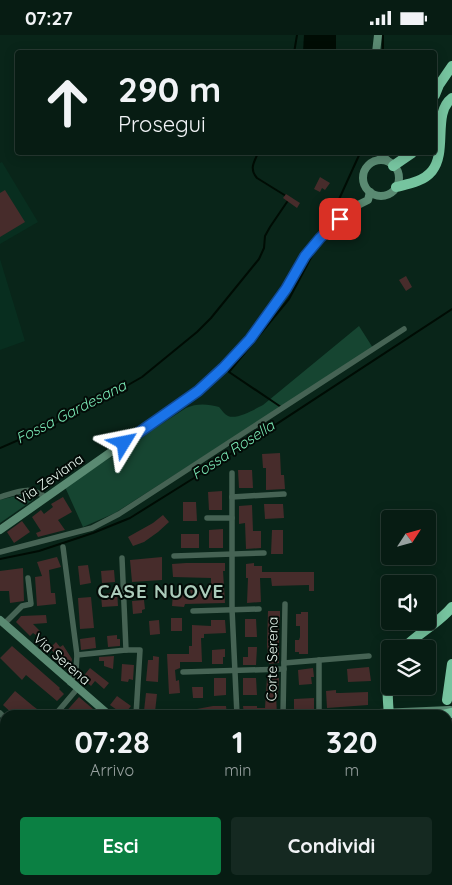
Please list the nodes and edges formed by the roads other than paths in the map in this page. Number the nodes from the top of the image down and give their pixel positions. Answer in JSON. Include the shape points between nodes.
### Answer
{"nodes":[{"id":1,"x":378,"y":35,"type":"edge"},
{"id":2,"x":376,"y":50,"type":"edge"},
{"id":3,"x":452,"y":66,"type":"edge"},
{"id":4,"x":437,"y":90,"type":"edge"},
{"id":5,"x":452,"y":98,"type":"edge"},
{"id":6,"x":374,"y":155,"type":"edge"},
{"id":7,"x":381,"y":155,"type":"edge"},
{"id":8,"x":408,"y":155,"type":"edge"},
{"id":9,"x":373,"y":163,"type":"junction"},
{"id":10,"x":391,"y":164,"type":"junction"},
{"id":11,"x":395,"y":188,"type":"junction"},
{"id":12,"x":370,"y":192,"type":"junction"},
{"id":13,"x":352,"y":208,"type":"junction"},
{"id":14,"x":404,"y":329,"type":"dead end"},
{"id":15,"x":232,"y":473,"type":"dead end"},
{"id":16,"x":284,"y":494,"type":"dead end"},
{"id":17,"x":0,"y":497,"type":"edge"},
{"id":18,"x":45,"y":497,"type":"junction"},
{"id":19,"x":232,"y":497,"type":"junction"},
{"id":20,"x":207,"y":518,"type":"dead end"},
{"id":21,"x":232,"y":518,"type":"junction"},
{"id":22,"x":0,"y":530,"type":"edge"},
{"id":23,"x":64,"y":547,"type":"dead end"},
{"id":24,"x":0,"y":551,"type":"edge"},
{"id":25,"x":264,"y":553,"type":"dead end"},
{"id":26,"x":232,"y":554,"type":"junction"},
{"id":27,"x":174,"y":557,"type":"dead end"},
{"id":28,"x":122,"y":558,"type":"dead end"},
{"id":29,"x":28,"y":578,"type":"dead end"},
{"id":30,"x":285,"y":604,"type":"dead end"},
{"id":31,"x":452,"y":607,"type":"edge"},
{"id":32,"x":232,"y":609,"type":"junction"},
{"id":33,"x":259,"y":609,"type":"dead end"},
{"id":34,"x":193,"y":611,"type":"dead end"},
{"id":35,"x":2,"y":622,"type":"edge"},
{"id":36,"x":412,"y":640,"type":"edge"},
{"id":37,"x":126,"y":650,"type":"junction"},
{"id":38,"x":77,"y":655,"type":"junction"},
{"id":39,"x":369,"y":656,"type":"dead end"},
{"id":40,"x":319,"y":660,"type":"junction"},
{"id":41,"x":452,"y":663,"type":"edge"},
{"id":42,"x":284,"y":666,"type":"junction"},
{"id":43,"x":235,"y":669,"type":"junction"},
{"id":44,"x":183,"y":672,"type":"dead end"},
{"id":45,"x":70,"y":683,"type":"junction"},
{"id":46,"x":77,"y":689,"type":"junction"},
{"id":47,"x":388,"y":695,"type":"edge"},
{"id":48,"x":450,"y":708,"type":"edge"},
{"id":49,"x":59,"y":710,"type":"edge"},
{"id":50,"x":103,"y":710,"type":"edge"},
{"id":51,"x":136,"y":710,"type":"edge"},
{"id":52,"x":237,"y":710,"type":"edge"},
{"id":53,"x":284,"y":710,"type":"edge"},
{"id":54,"x":319,"y":710,"type":"edge"},
{"id":55,"x":389,"y":710,"type":"edge"},
{"id":56,"x":434,"y":710,"type":"edge"}],
"edges":[{"from":1,"to":2,"type":"street"},
{"from":3,"to":4,"type":"highway"},
{"from":5,"to":11,"type":"highway","via":[[446,102],[442,112],[439,154],[432,171],[417,182]]},
{"from":6,"to":9,"type":"street"},
{"from":7,"to":10,"type":"street"},
{"from":8,"to":10,"type":"highway"},
{"from":9,"to":10,"type":"street"},
{"from":9,"to":12,"type":"street","via":[[367,167],[363,178]]},
{"from":10,"to":11,"type":"street","via":[[399,176]]},
{"from":11,"to":12,"type":"street","via":[[382,196]]},
{"from":11,"to":13,"type":"street","via":[[388,197]]},
{"from":12,"to":13,"type":"street","name":"Via Zeviana","via":[[368,200]]},
{"from":13,"to":18,"type":"street","name":"Via Zeviana","via":[[305,256],[250,339],[203,387]]},
{"from":14,"to":24,"type":"street","via":[[119,514],[92,528]]},
{"from":15,"to":19,"type":"street"},
{"from":16,"to":19,"type":"street"},
{"from":17,"to":18,"type":"street","via":[[28,489]]},
{"from":18,"to":22,"type":"street","name":"Via Zeviana"},
{"from":19,"to":21,"type":"street"},
{"from":20,"to":21,"type":"street"},
{"from":21,"to":26,"type":"street"},
{"from":23,"to":38,"type":"street"},
{"from":25,"to":26,"type":"street"},
{"from":26,"to":27,"type":"street"},
{"from":26,"to":32,"type":"street"},
{"from":28,"to":37,"type":"street"},
{"from":29,"to":35,"type":"street","via":[[31,604],[22,606]]},
{"from":30,"to":42,"type":"street","name":"Corte Serena"},
{"from":31,"to":36,"type":"highway","via":[[444,617]]},
{"from":32,"to":33,"type":"street"},
{"from":32,"to":34,"type":"street"},
{"from":32,"to":43,"type":"street"},
{"from":35,"to":45,"type":"street","name":"Via Serena"},
{"from":37,"to":38,"type":"street"},
{"from":37,"to":51,"type":"street","via":[[140,650]]},
{"from":38,"to":45,"type":"street","via":[[76,670]]},
{"from":39,"to":40,"type":"street"},
{"from":40,"to":42,"type":"street"},
{"from":40,"to":54,"type":"street"},
{"from":41,"to":48,"type":"highway"},
{"from":42,"to":43,"type":"street"},
{"from":42,"to":53,"type":"street","name":"Corte Serena"},
{"from":43,"to":44,"type":"street"},
{"from":43,"to":52,"type":"street"},
{"from":45,"to":46,"type":"street","name":"Via Serena"},
{"from":46,"to":49,"type":"street"},
{"from":46,"to":50,"type":"street","name":"Via Serena"},
{"from":47,"to":55,"type":"highway"},
{"from":48,"to":56,"type":"street"}]}
